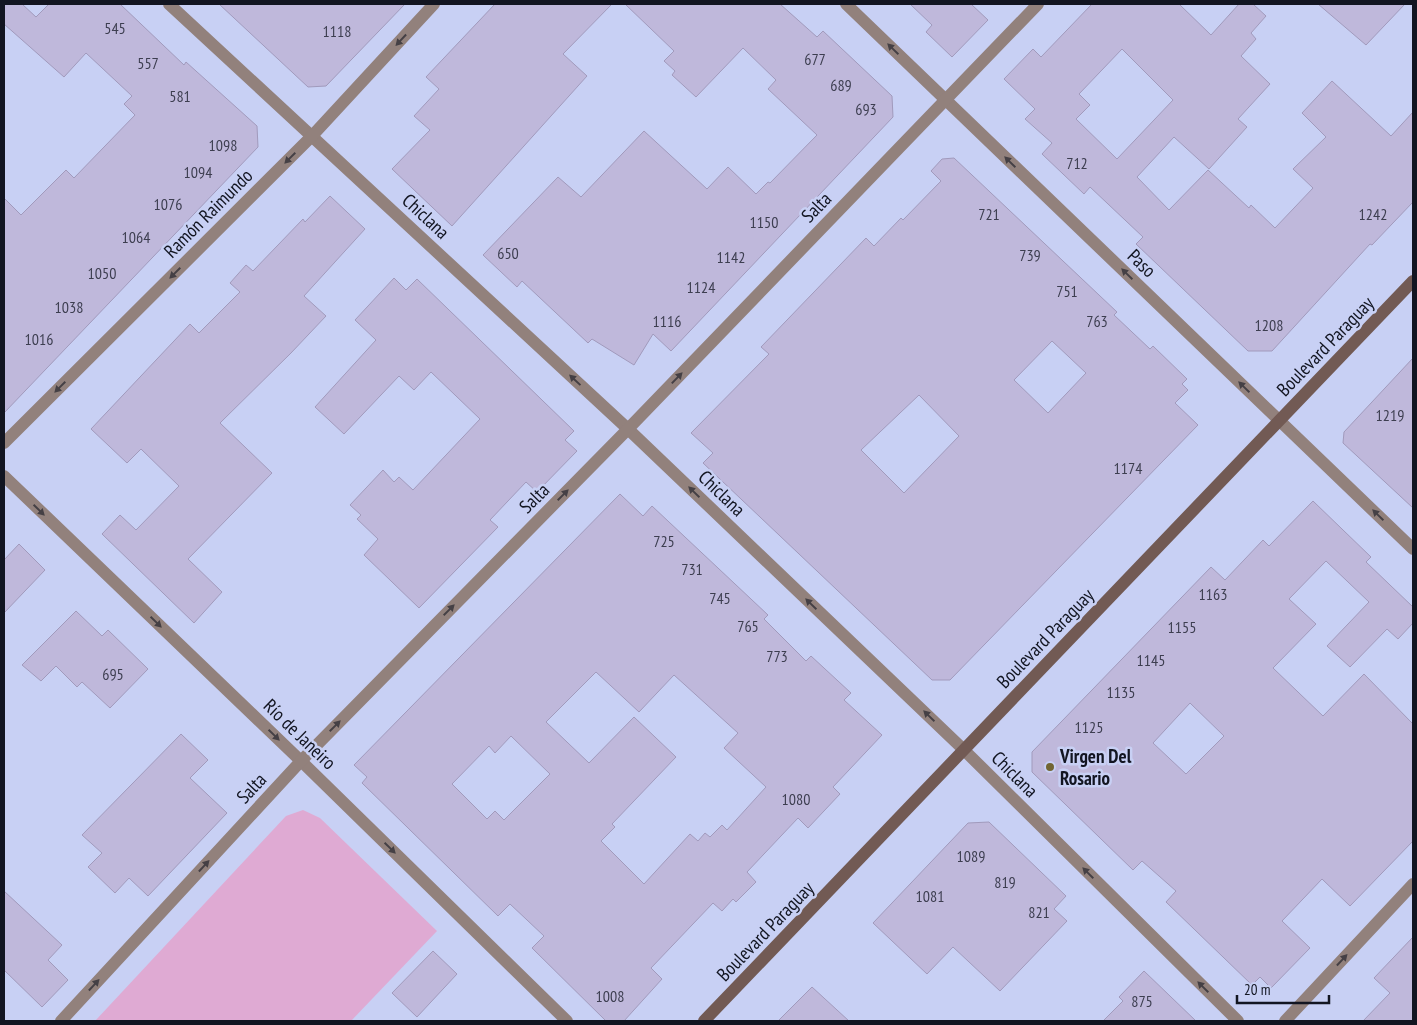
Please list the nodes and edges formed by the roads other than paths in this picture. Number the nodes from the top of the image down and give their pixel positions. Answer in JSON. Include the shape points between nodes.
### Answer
{"nodes":[{"id":1,"x":169,"y":4,"type":"edge"},
{"id":2,"x":434,"y":4,"type":"edge"},
{"id":3,"x":846,"y":4,"type":"edge"},
{"id":4,"x":1038,"y":4,"type":"edge"},
{"id":5,"x":945,"y":99,"type":"junction"},
{"id":6,"x":312,"y":136,"type":"junction"},
{"id":7,"x":1413,"y":281,"type":"edge"},
{"id":8,"x":1279,"y":421,"type":"junction"},
{"id":9,"x":628,"y":429,"type":"junction"},
{"id":10,"x":4,"y":443,"type":"edge"},
{"id":11,"x":4,"y":476,"type":"edge"},
{"id":12,"x":1413,"y":549,"type":"edge"},
{"id":13,"x":964,"y":750,"type":"junction"},
{"id":14,"x":301,"y":761,"type":"junction"},
{"id":15,"x":1413,"y":884,"type":"edge"},
{"id":16,"x":60,"y":1021,"type":"edge"},
{"id":17,"x":567,"y":1021,"type":"edge"},
{"id":18,"x":704,"y":1021,"type":"edge"},
{"id":19,"x":1238,"y":1021,"type":"edge"},
{"id":20,"x":1285,"y":1021,"type":"edge"}],
"edges":[{"from":1,"to":6,"type":"street","name":"Chiclana"},
{"from":2,"to":6,"type":"street","name":"Ramón Raimundo","one_way":true},
{"from":5,"to":3,"type":"street","name":"Paso","one_way":true},
{"from":4,"to":5,"type":"street","name":"Salta"},
{"from":8,"to":5,"type":"street","name":"Paso","one_way":true},
{"from":9,"to":5,"type":"street","name":"Salta","one_way":true},
{"from":9,"to":6,"type":"street","name":"Chiclana","one_way":true},
{"from":6,"to":10,"type":"street","name":"Ramón Raimundo","one_way":true},
{"from":7,"to":8,"type":"main road","name":"Boulevard Paraguay"},
{"from":12,"to":8,"type":"street","name":"Paso","one_way":true},
{"from":8,"to":13,"type":"main road","name":"Boulevard Paraguay"},
{"from":13,"to":9,"type":"street","name":"Chiclana","one_way":true},
{"from":14,"to":9,"type":"street","name":"Salta","one_way":true},
{"from":11,"to":14,"type":"street","name":"Río de Janeiro","one_way":true},
{"from":13,"to":18,"type":"main road","name":"Boulevard Paraguay"},
{"from":19,"to":13,"type":"street","name":"Chiclana","one_way":true},
{"from":16,"to":14,"type":"street","name":"Salta","one_way":true},
{"from":14,"to":17,"type":"street","name":"Río de Janeiro","one_way":true},
{"from":20,"to":15,"type":"street","one_way":true}]}
